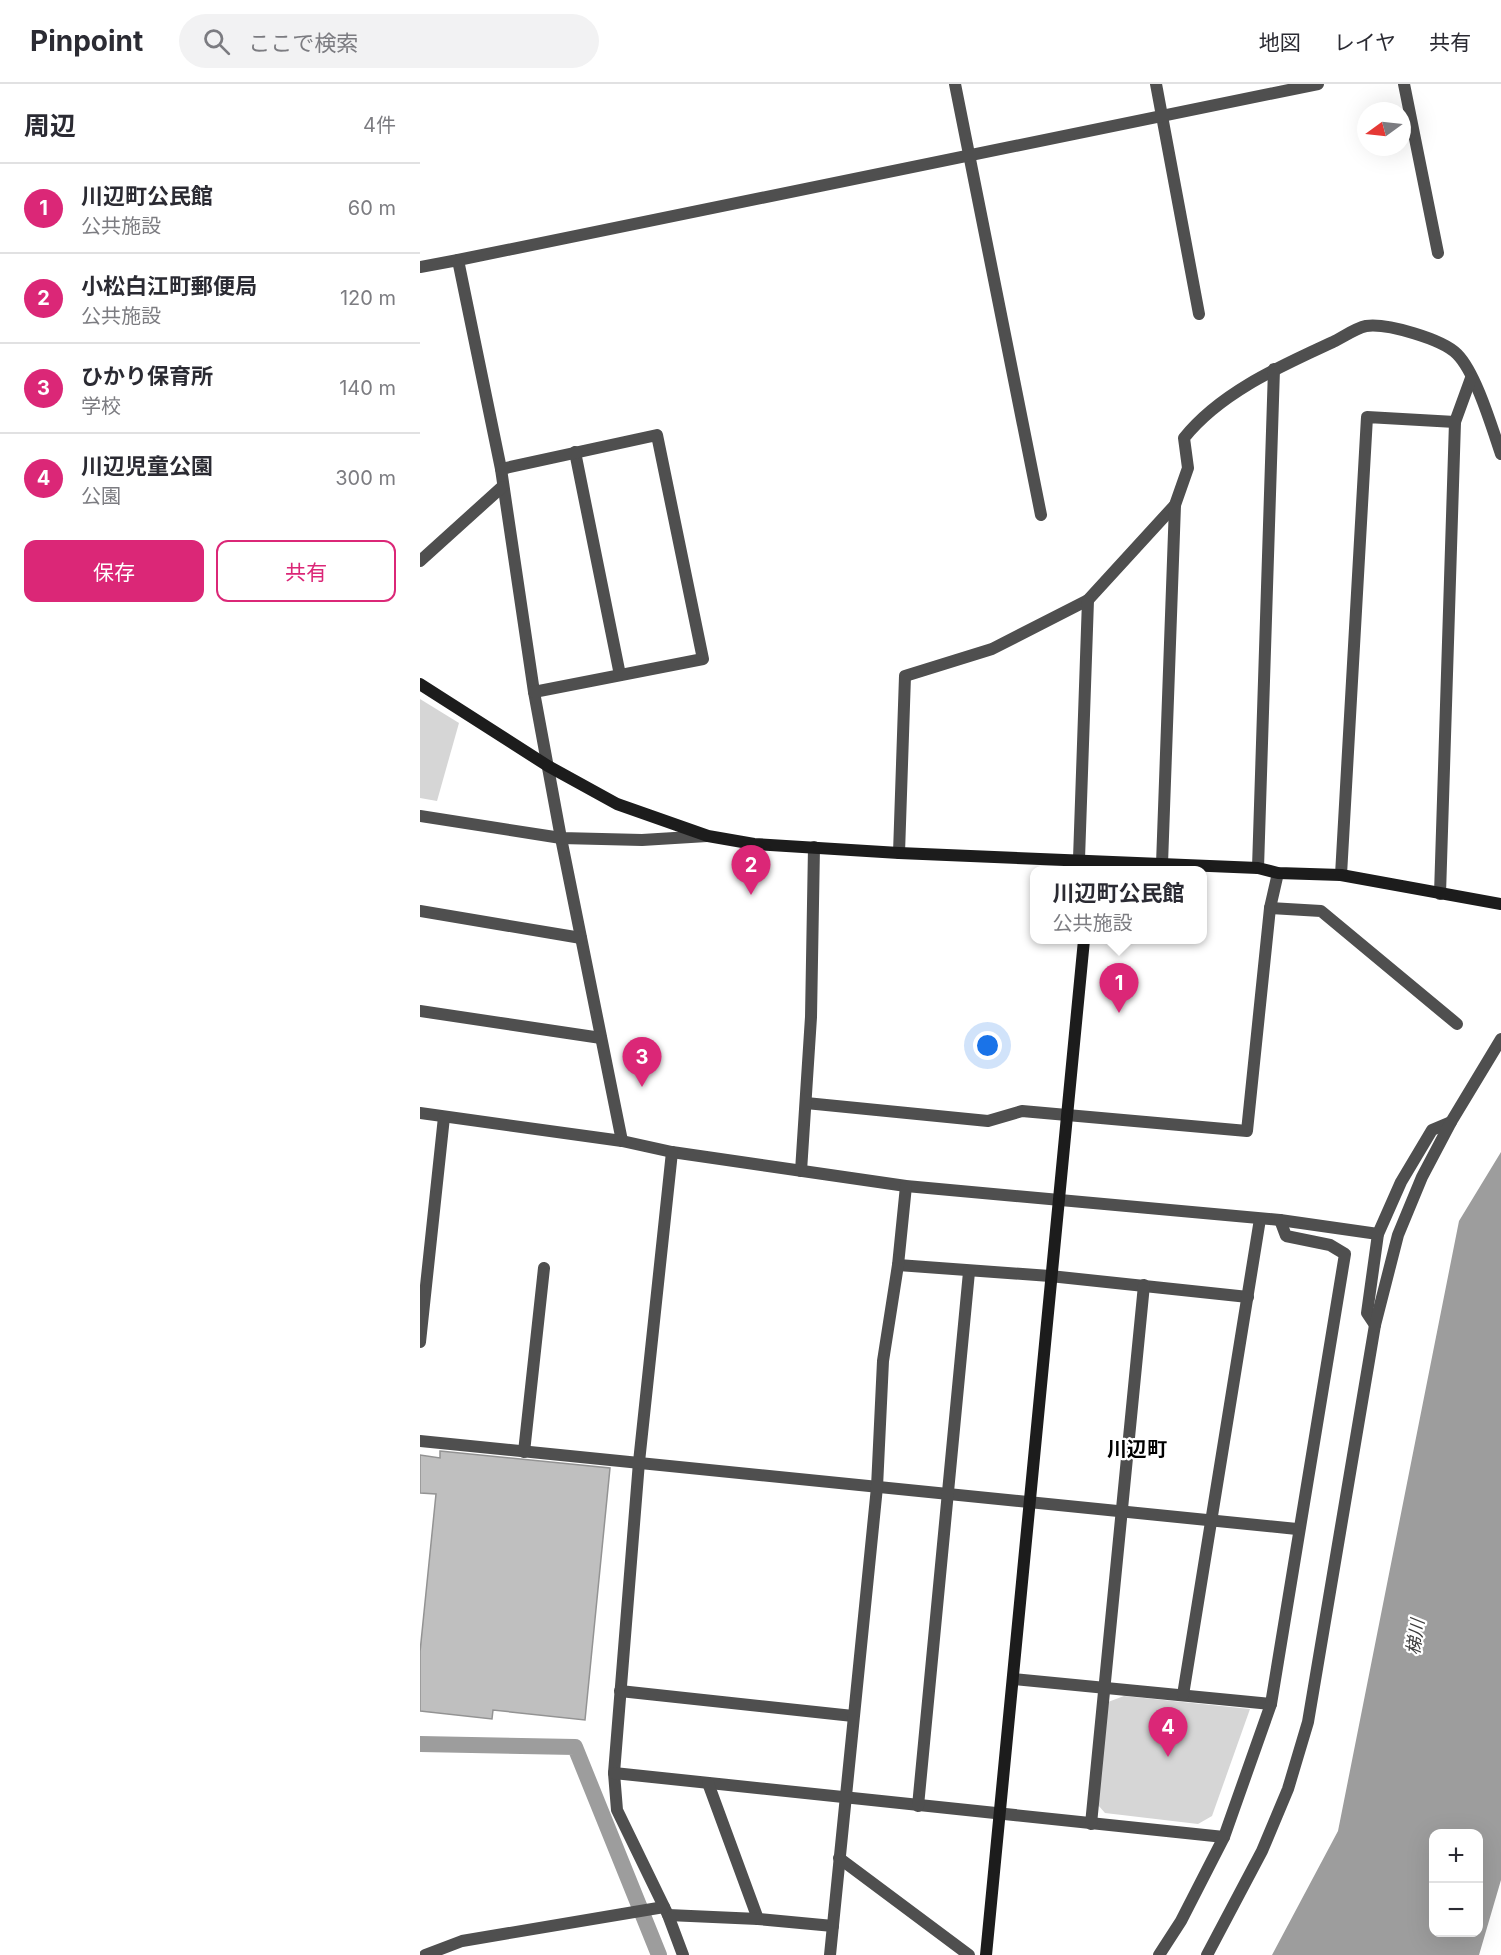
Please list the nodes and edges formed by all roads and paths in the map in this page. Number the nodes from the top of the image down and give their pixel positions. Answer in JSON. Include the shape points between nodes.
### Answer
{"nodes":[{"id":1,"x":955,"y":84,"type":"edge"},
{"id":2,"x":1156,"y":84,"type":"edge"},
{"id":3,"x":1318,"y":84,"type":"edge"},
{"id":4,"x":1404,"y":84,"type":"edge"},
{"id":5,"x":1162,"y":114,"type":"junction"},
{"id":6,"x":968,"y":155,"type":"junction"},
{"id":7,"x":1438,"y":254,"type":"dead end"},
{"id":8,"x":458,"y":260,"type":"junction"},
{"id":9,"x":420,"y":267,"type":"edge"},
{"id":10,"x":1199,"y":314,"type":"dead end"},
{"id":11,"x":1274,"y":369,"type":"junction"},
{"id":12,"x":1471,"y":378,"type":"junction"},
{"id":13,"x":1455,"y":422,"type":"junction"},
{"id":14,"x":575,"y":452,"type":"junction"},
{"id":15,"x":1501,"y":454,"type":"edge"},
{"id":16,"x":501,"y":469,"type":"junction"},
{"id":17,"x":502,"y":488,"type":"junction"},
{"id":18,"x":1175,"y":506,"type":"junction"},
{"id":19,"x":1041,"y":515,"type":"dead end"},
{"id":20,"x":420,"y":561,"type":"edge"},
{"id":21,"x":1088,"y":600,"type":"junction"},
{"id":22,"x":620,"y":675,"type":"junction"},
{"id":23,"x":420,"y":684,"type":"edge"},
{"id":24,"x":534,"y":692,"type":"junction"},
{"id":25,"x":548,"y":766,"type":"junction"},
{"id":26,"x":420,"y":816,"type":"edge"},
{"id":27,"x":708,"y":836,"type":"junction"},
{"id":28,"x":561,"y":838,"type":"junction"},
{"id":29,"x":814,"y":847,"type":"junction"},
{"id":30,"x":899,"y":853,"type":"junction"},
{"id":31,"x":1087,"y":863,"type":"edge"},
{"id":32,"x":1162,"y":864,"type":"junction"},
{"id":33,"x":1258,"y":868,"type":"junction"},
{"id":34,"x":1278,"y":873,"type":"junction"},
{"id":35,"x":1341,"y":875,"type":"junction"},
{"id":36,"x":1440,"y":894,"type":"junction"},
{"id":37,"x":1501,"y":904,"type":"edge"},
{"id":38,"x":1270,"y":908,"type":"junction"},
{"id":39,"x":420,"y":911,"type":"edge"},
{"id":40,"x":581,"y":938,"type":"junction"},
{"id":41,"x":1084,"y":944,"type":"edge"},
{"id":42,"x":420,"y":1011,"type":"edge"},
{"id":43,"x":1457,"y":1024,"type":"dead end"},
{"id":44,"x":601,"y":1038,"type":"junction"},
{"id":45,"x":1501,"y":1040,"type":"edge"},
{"id":46,"x":806,"y":1103,"type":"junction"},
{"id":47,"x":420,"y":1113,"type":"edge"},
{"id":48,"x":1068,"y":1114,"type":"junction"},
{"id":49,"x":444,"y":1117,"type":"junction"},
{"id":50,"x":1451,"y":1122,"type":"junction"},
{"id":51,"x":622,"y":1140,"type":"junction"},
{"id":52,"x":672,"y":1152,"type":"junction"},
{"id":53,"x":801,"y":1171,"type":"junction"},
{"id":54,"x":906,"y":1186,"type":"junction"},
{"id":55,"x":1058,"y":1200,"type":"junction"},
{"id":56,"x":1260,"y":1219,"type":"junction"},
{"id":57,"x":1280,"y":1220,"type":"junction"},
{"id":58,"x":1378,"y":1234,"type":"junction"},
{"id":59,"x":898,"y":1265,"type":"junction"},
{"id":60,"x":544,"y":1268,"type":"dead end"},
{"id":61,"x":969,"y":1272,"type":"junction"},
{"id":62,"x":1050,"y":1276,"type":"junction"},
{"id":63,"x":1144,"y":1285,"type":"junction"},
{"id":64,"x":1248,"y":1297,"type":"junction"},
{"id":65,"x":1375,"y":1325,"type":"junction"},
{"id":66,"x":420,"y":1342,"type":"edge"},
{"id":67,"x":420,"y":1441,"type":"edge"},
{"id":68,"x":524,"y":1452,"type":"junction"},
{"id":69,"x":639,"y":1462,"type":"junction"},
{"id":70,"x":877,"y":1487,"type":"junction"},
{"id":71,"x":949,"y":1495,"type":"junction"},
{"id":72,"x":1030,"y":1503,"type":"junction"},
{"id":73,"x":1122,"y":1512,"type":"junction"},
{"id":74,"x":1212,"y":1521,"type":"junction"},
{"id":75,"x":1298,"y":1529,"type":"junction"},
{"id":76,"x":1013,"y":1679,"type":"junction"},
{"id":77,"x":1105,"y":1688,"type":"junction"},
{"id":78,"x":620,"y":1691,"type":"junction"},
{"id":79,"x":1183,"y":1695,"type":"junction"},
{"id":80,"x":1271,"y":1704,"type":"junction"},
{"id":81,"x":853,"y":1716,"type":"junction"},
{"id":82,"x":614,"y":1773,"type":"junction"},
{"id":83,"x":708,"y":1784,"type":"junction"},
{"id":84,"x":846,"y":1799,"type":"junction"},
{"id":85,"x":918,"y":1806,"type":"junction"},
{"id":86,"x":1000,"y":1815,"type":"junction"},
{"id":87,"x":1091,"y":1824,"type":"junction"},
{"id":88,"x":1224,"y":1837,"type":"junction"},
{"id":89,"x":839,"y":1858,"type":"junction"},
{"id":90,"x":663,"y":1910,"type":"junction"},
{"id":91,"x":758,"y":1918,"type":"junction"},
{"id":92,"x":833,"y":1926,"type":"junction"},
{"id":93,"x":425,"y":1955,"type":"edge"},
{"id":94,"x":683,"y":1955,"type":"edge"},
{"id":95,"x":830,"y":1955,"type":"edge"},
{"id":96,"x":969,"y":1955,"type":"edge"},
{"id":97,"x":986,"y":1955,"type":"edge"},
{"id":98,"x":1158,"y":1955,"type":"edge"},
{"id":99,"x":1208,"y":1955,"type":"edge"}],
"edges":[{"from":1,"to":6,"type":"street"},
{"from":2,"to":5,"type":"street"},
{"from":3,"to":5,"type":"street"},
{"from":4,"to":7,"type":"street"},
{"from":5,"to":6,"type":"street"},
{"from":5,"to":10,"type":"street"},
{"from":6,"to":8,"type":"street"},
{"from":6,"to":19,"type":"street"},
{"from":8,"to":9,"type":"street"},
{"from":8,"to":16,"type":"street"},
{"from":11,"to":12,"type":"street","via":[[1366,326],[1403,330],[1429,339],[1457,354]]},
{"from":11,"to":18,"type":"street","via":[[1227,400],[1184,438],[1188,468]]},
{"from":11,"to":33,"type":"street"},
{"from":12,"to":13,"type":"street"},
{"from":12,"to":15,"type":"street"},
{"from":13,"to":35,"type":"street","via":[[1367,417]]},
{"from":13,"to":36,"type":"street"},
{"from":14,"to":16,"type":"street"},
{"from":14,"to":22,"type":"street"},
{"from":14,"to":22,"type":"street","via":[[657,435],[703,659]]},
{"from":16,"to":17,"type":"street"},
{"from":17,"to":20,"type":"street"},
{"from":17,"to":24,"type":"street"},
{"from":18,"to":21,"type":"street"},
{"from":18,"to":32,"type":"street"},
{"from":21,"to":30,"type":"street","via":[[992,649],[905,676]]},
{"from":21,"to":31,"type":"street"},
{"from":22,"to":24,"type":"street"},
{"from":23,"to":25,"type":"street"},
{"from":24,"to":25,"type":"street"},
{"from":25,"to":27,"type":"street","via":[[617,804]]},
{"from":25,"to":28,"type":"street"},
{"from":26,"to":28,"type":"street"},
{"from":27,"to":28,"type":"street","via":[[642,840]]},
{"from":27,"to":29,"type":"street","via":[[754,844]]},
{"from":28,"to":40,"type":"street"},
{"from":29,"to":30,"type":"street"},
{"from":29,"to":46,"type":"street"},
{"from":30,"to":31,"type":"street"},
{"from":31,"to":32,"type":"street"},
{"from":32,"to":33,"type":"street"},
{"from":33,"to":34,"type":"street"},
{"from":34,"to":35,"type":"street"},
{"from":34,"to":38,"type":"street"},
{"from":35,"to":36,"type":"street"},
{"from":36,"to":37,"type":"street"},
{"from":38,"to":43,"type":"street","via":[[1321,911]]},
{"from":38,"to":48,"type":"street","via":[[1247,1131]]},
{"from":39,"to":40,"type":"street"},
{"from":40,"to":44,"type":"street"},
{"from":41,"to":48,"type":"street"},
{"from":42,"to":44,"type":"street"},
{"from":44,"to":51,"type":"street"},
{"from":45,"to":50,"type":"street"},
{"from":46,"to":48,"type":"street","via":[[988,1121],[1022,1111]]},
{"from":46,"to":53,"type":"street"},
{"from":47,"to":49,"type":"street"},
{"from":48,"to":55,"type":"street"},
{"from":49,"to":51,"type":"street"},
{"from":49,"to":66,"type":"street"},
{"from":50,"to":58,"type":"street","via":[[1432,1130],[1401,1182]]},
{"from":50,"to":65,"type":"street","via":[[1398,1234]]},
{"from":51,"to":52,"type":"street"},
{"from":52,"to":53,"type":"street"},
{"from":52,"to":69,"type":"street"},
{"from":53,"to":54,"type":"street"},
{"from":54,"to":55,"type":"street"},
{"from":54,"to":59,"type":"street"},
{"from":55,"to":56,"type":"street"},
{"from":55,"to":62,"type":"street"},
{"from":56,"to":57,"type":"street"},
{"from":56,"to":64,"type":"street"},
{"from":57,"to":58,"type":"street"},
{"from":57,"to":75,"type":"street","via":[[1286,1236],[1330,1245],[1345,1254]]},
{"from":58,"to":65,"type":"street","via":[[1367,1312]]},
{"from":59,"to":61,"type":"street"},
{"from":59,"to":70,"type":"street","via":[[883,1361]]},
{"from":60,"to":68,"type":"street"},
{"from":61,"to":62,"type":"street"},
{"from":61,"to":71,"type":"street"},
{"from":62,"to":63,"type":"street"},
{"from":62,"to":72,"type":"street"},
{"from":63,"to":64,"type":"street"},
{"from":63,"to":73,"type":"street"},
{"from":64,"to":74,"type":"street"},
{"from":65,"to":99,"type":"street","via":[[1308,1722],[1288,1790],[1262,1851]]},
{"from":67,"to":68,"type":"street"},
{"from":68,"to":69,"type":"street"},
{"from":69,"to":70,"type":"street"},
{"from":69,"to":78,"type":"street"},
{"from":70,"to":71,"type":"street"},
{"from":70,"to":81,"type":"street"},
{"from":71,"to":72,"type":"street"},
{"from":71,"to":85,"type":"street"},
{"from":72,"to":73,"type":"street"},
{"from":72,"to":76,"type":"street"},
{"from":73,"to":74,"type":"street"},
{"from":73,"to":77,"type":"street"},
{"from":74,"to":75,"type":"street"},
{"from":74,"to":79,"type":"street"},
{"from":75,"to":80,"type":"street"},
{"from":76,"to":77,"type":"street"},
{"from":76,"to":86,"type":"street"},
{"from":77,"to":79,"type":"street"},
{"from":77,"to":87,"type":"street"},
{"from":78,"to":81,"type":"street"},
{"from":78,"to":82,"type":"street"},
{"from":79,"to":80,"type":"street"},
{"from":80,"to":88,"type":"street"},
{"from":81,"to":84,"type":"street"},
{"from":82,"to":83,"type":"street"},
{"from":82,"to":90,"type":"street","via":[[617,1810]]},
{"from":83,"to":84,"type":"street"},
{"from":83,"to":91,"type":"street"},
{"from":84,"to":85,"type":"street"},
{"from":84,"to":89,"type":"street"},
{"from":85,"to":86,"type":"street"},
{"from":86,"to":87,"type":"street"},
{"from":86,"to":97,"type":"street"},
{"from":87,"to":88,"type":"street"},
{"from":88,"to":98,"type":"street","via":[[1181,1921]]},
{"from":89,"to":92,"type":"street"},
{"from":89,"to":96,"type":"street"},
{"from":90,"to":91,"type":"street"},
{"from":90,"to":93,"type":"street","via":[[462,1941]]},
{"from":90,"to":94,"type":"street"},
{"from":91,"to":92,"type":"street"},
{"from":92,"to":95,"type":"street"}]}
